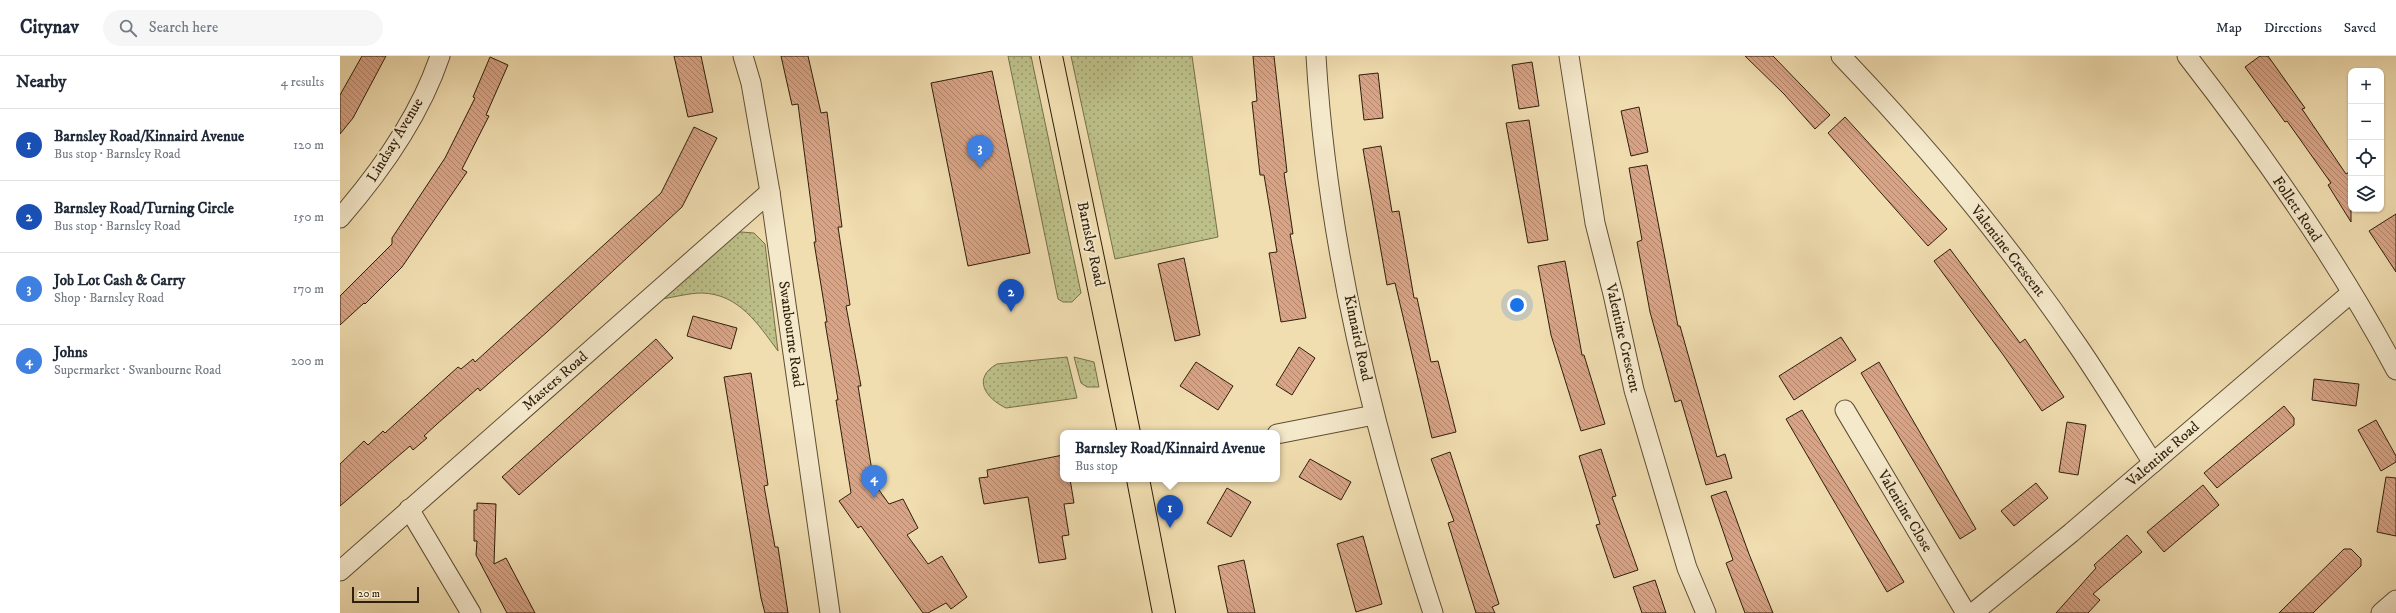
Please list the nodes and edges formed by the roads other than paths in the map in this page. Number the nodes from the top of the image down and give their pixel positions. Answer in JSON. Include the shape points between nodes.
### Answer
{"nodes":[{"id":1,"x":440,"y":56,"type":"edge"},
{"id":2,"x":743,"y":56,"type":"edge"},
{"id":3,"x":1051,"y":56,"type":"edge"},
{"id":4,"x":1316,"y":56,"type":"edge"},
{"id":5,"x":1569,"y":56,"type":"edge"},
{"id":6,"x":1840,"y":56,"type":"edge"},
{"id":7,"x":2187,"y":56,"type":"edge"},
{"id":8,"x":770,"y":192,"type":"junction"},
{"id":9,"x":340,"y":218,"type":"edge"},
{"id":10,"x":2351,"y":293,"type":"junction"},
{"id":11,"x":2396,"y":370,"type":"edge"},
{"id":12,"x":1845,"y":410,"type":"dead end"},
{"id":13,"x":1374,"y":415,"type":"junction"},
{"id":14,"x":1128,"y":430,"type":"edge"},
{"id":15,"x":1280,"y":433,"type":"edge"},
{"id":16,"x":2153,"y":464,"type":"junction"},
{"id":17,"x":1139,"y":482,"type":"edge"},
{"id":18,"x":409,"y":509,"type":"junction"},
{"id":19,"x":340,"y":571,"type":"edge"},
{"id":20,"x":2396,"y":600,"type":"edge"},
{"id":21,"x":471,"y":613,"type":"edge"},
{"id":22,"x":830,"y":613,"type":"edge"},
{"id":23,"x":1164,"y":613,"type":"edge"},
{"id":24,"x":1433,"y":613,"type":"edge"},
{"id":25,"x":1706,"y":613,"type":"edge"},
{"id":26,"x":1966,"y":613,"type":"edge"},
{"id":27,"x":1973,"y":613,"type":"edge"},
{"id":28,"x":2381,"y":613,"type":"edge"}],
"edges":[{"from":1,"to":9,"type":"street","name":"Lindsay Avenue","via":[[434,73],[401,135],[366,187]]},
{"from":2,"to":8,"type":"street","name":"Swanbourne Road","via":[[751,83]]},
{"from":3,"to":14,"type":"main road","name":"Barnsley Road"},
{"from":4,"to":13,"type":"street","name":"Kinnaird Road","via":[[1320,110],[1340,246]]},
{"from":5,"to":25,"type":"street","name":"Valentine Crescent","via":[[1595,223],[1634,390],[1687,568]]},
{"from":6,"to":16,"type":"street","name":"Valentine Crescent","via":[[1929,152],[2026,272],[2079,346]]},
{"from":7,"to":10,"type":"street","name":"Follett Road","via":[[2233,114],[2291,198]]},
{"from":8,"to":18,"type":"street","name":"Masters Road"},
{"from":8,"to":22,"type":"street","name":"Swanbourne Road"},
{"from":10,"to":11,"type":"street","name":"Follett Road"},
{"from":10,"to":16,"type":"street","name":"Valentine Road"},
{"from":12,"to":26,"type":"street","name":"Valentine Close"},
{"from":13,"to":15,"type":"street"},
{"from":13,"to":24,"type":"street","name":"Kinnaird Road","via":[[1404,525]]},
{"from":16,"to":27,"type":"street","name":"Valentine Road"},
{"from":17,"to":23,"type":"main road"},
{"from":18,"to":19,"type":"street","name":"Masters Road"},
{"from":18,"to":21,"type":"street"},
{"from":20,"to":28,"type":"street"}]}
